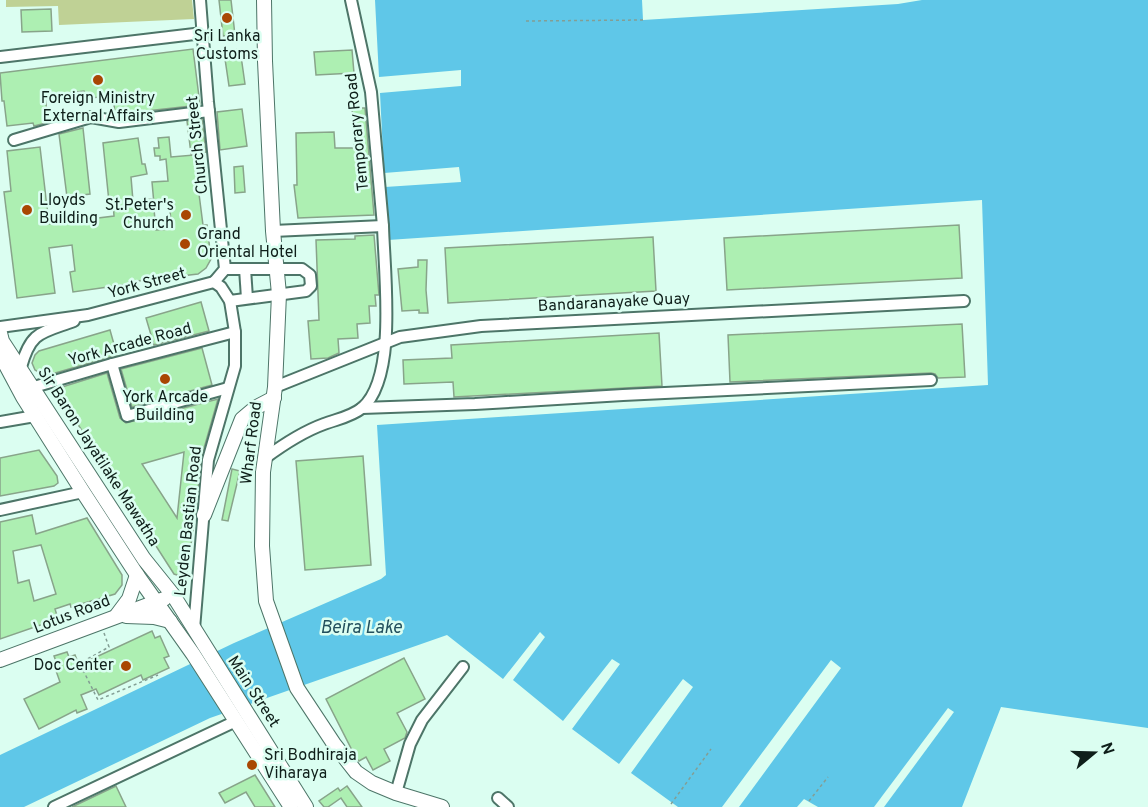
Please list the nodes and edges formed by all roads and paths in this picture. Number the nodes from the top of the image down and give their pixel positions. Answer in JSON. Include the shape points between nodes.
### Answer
{"nodes":[{"id":1,"x":200,"y":0,"type":"edge"},
{"id":2,"x":264,"y":0,"type":"edge"},
{"id":3,"x":351,"y":0,"type":"edge"},
{"id":4,"x":643,"y":20,"type":"dead end"},
{"id":5,"x":526,"y":21,"type":"dead end"},
{"id":6,"x":203,"y":33,"type":"junction"},
{"id":7,"x":0,"y":57,"type":"edge"},
{"id":8,"x":209,"y":111,"type":"junction"},
{"id":9,"x":14,"y":140,"type":"dead end"},
{"id":10,"x":382,"y":226,"type":"junction"},
{"id":11,"x":273,"y":231,"type":"junction"},
{"id":12,"x":276,"y":268,"type":"junction"},
{"id":13,"x":225,"y":269,"type":"junction"},
{"id":14,"x":245,"y":269,"type":"junction"},
{"id":15,"x":214,"y":282,"type":"junction"},
{"id":16,"x":279,"y":294,"type":"junction"},
{"id":17,"x":247,"y":298,"type":"junction"},
{"id":18,"x":230,"y":301,"type":"junction"},
{"id":19,"x":964,"y":301,"type":"dead end"},
{"id":20,"x":88,"y":315,"type":"junction"},
{"id":21,"x":0,"y":327,"type":"edge"},
{"id":22,"x":235,"y":332,"type":"junction"},
{"id":23,"x":0,"y":333,"type":"edge"},
{"id":24,"x":387,"y":341,"type":"junction"},
{"id":25,"x":0,"y":354,"type":"edge"},
{"id":26,"x":112,"y":364,"type":"junction"},
{"id":27,"x":10,"y":369,"type":"edge"},
{"id":28,"x":932,"y":380,"type":"dead end"},
{"id":29,"x":34,"y":387,"type":"junction"},
{"id":30,"x":228,"y":388,"type":"junction"},
{"id":31,"x":274,"y":392,"type":"junction"},
{"id":32,"x":362,"y":408,"type":"junction"},
{"id":33,"x":34,"y":416,"type":"junction"},
{"id":34,"x":0,"y":422,"type":"edge"},
{"id":35,"x":265,"y":458,"type":"junction"},
{"id":36,"x":83,"y":492,"type":"junction"},
{"id":37,"x":0,"y":510,"type":"edge"},
{"id":38,"x":204,"y":515,"type":"junction"},
{"id":39,"x":137,"y":575,"type":"junction"},
{"id":40,"x":173,"y":595,"type":"junction"},
{"id":41,"x":157,"y":602,"type":"junction"},
{"id":42,"x":115,"y":616,"type":"junction"},
{"id":43,"x":170,"y":621,"type":"junction"},
{"id":44,"x":99,"y":622,"type":"junction"},
{"id":45,"x":194,"y":629,"type":"junction"},
{"id":46,"x":200,"y":652,"type":"junction"},
{"id":47,"x":0,"y":660,"type":"edge"},
{"id":48,"x":463,"y":667,"type":"dead end"},
{"id":49,"x":158,"y":675,"type":"dead end"},
{"id":50,"x":238,"y":715,"type":"junction"},
{"id":51,"x":711,"y":749,"type":"dead end"},
{"id":52,"x":828,"y":777,"type":"dead end"},
{"id":53,"x":396,"y":793,"type":"junction"},
{"id":54,"x":498,"y":798,"type":"dead end"},
{"id":55,"x":809,"y":801,"type":"dead end"},
{"id":56,"x":671,"y":804,"type":"dead end"},
{"id":57,"x":54,"y":807,"type":"edge"},
{"id":58,"x":291,"y":807,"type":"edge"},
{"id":59,"x":306,"y":807,"type":"edge"},
{"id":60,"x":442,"y":807,"type":"edge"},
{"id":61,"x":508,"y":807,"type":"edge"}],
"edges":[{"from":1,"to":6,"type":"street","name":"Church Street"},
{"from":2,"to":11,"type":"main road","name":"Wharf Road"},
{"from":3,"to":10,"type":"street","name":"Temporary Road","via":[[371,92]]},
{"from":4,"to":5,"type":"path"},
{"from":6,"to":7,"type":"street"},
{"from":6,"to":8,"type":"street","name":"Church Street"},
{"from":8,"to":9,"type":"street","via":[[119,122],[91,117]]},
{"from":8,"to":13,"type":"street","name":"Church Street"},
{"from":10,"to":11,"type":"street"},
{"from":10,"to":24,"type":"street","name":"Temporary Road"},
{"from":11,"to":12,"type":"main road","name":"Wharf Road"},
{"from":12,"to":14,"type":"street"},
{"from":12,"to":16,"type":"main road","name":"Wharf Road"},
{"from":12,"to":16,"type":"street","via":[[302,269],[310,275],[306,291]]},
{"from":13,"to":14,"type":"street"},
{"from":13,"to":15,"type":"street"},
{"from":14,"to":17,"type":"street"},
{"from":15,"to":18,"type":"street"},
{"from":15,"to":20,"type":"street","name":"York Street"},
{"from":16,"to":17,"type":"street"},
{"from":16,"to":31,"type":"main road","name":"Wharf Road"},
{"from":17,"to":18,"type":"street"},
{"from":18,"to":22,"type":"street","name":"Leyden Bastian Road"},
{"from":19,"to":24,"type":"street","name":"Bandaranayake Quay","via":[[481,326]]},
{"from":20,"to":21,"type":"street","name":"York Street"},
{"from":20,"to":27,"type":"street","name":"York Street","via":[[38,335]]},
{"from":22,"to":26,"type":"street","name":"York Arcade Road"},
{"from":22,"to":30,"type":"street","name":"Leyden Bastian Road","via":[[235,366]]},
{"from":23,"to":27,"type":"main road","name":"Sir Baron Jayatilake Mawatha"},
{"from":24,"to":31,"type":"street","name":"Bandaranayake Quay"},
{"from":24,"to":32,"type":"street","name":"Temporary Road","via":[[375,393]]},
{"from":25,"to":27,"type":"main road"},
{"from":26,"to":29,"type":"street","name":"York Arcade Road"},
{"from":26,"to":30,"type":"street","via":[[127,417]]},
{"from":27,"to":29,"type":"main road","name":"Sir Baron Jayatilake Mawatha"},
{"from":27,"to":33,"type":"main road","name":"Sir Baron Jayatilake Mawatha"},
{"from":28,"to":32,"type":"street"},
{"from":29,"to":40,"type":"main road","name":"Sir Baron Jayatilake Mawatha","via":[[144,559]]},
{"from":30,"to":38,"type":"street","name":"Leyden Bastian Road","via":[[208,460]]},
{"from":31,"to":35,"type":"main road","name":"Wharf Road"},
{"from":31,"to":38,"type":"main road","via":[[242,420]]},
{"from":32,"to":35,"type":"street","via":[[294,436]]},
{"from":33,"to":34,"type":"street"},
{"from":33,"to":36,"type":"main road","name":"Sir Baron Jayatilake Mawatha"},
{"from":35,"to":53,"type":"main road","name":"Wharf Road","via":[[262,546],[266,601],[297,688],[356,772]]},
{"from":36,"to":37,"type":"street"},
{"from":36,"to":39,"type":"main road","name":"Sir Baron Jayatilake Mawatha"},
{"from":38,"to":45,"type":"street","name":"Leyden Bastian Road"},
{"from":39,"to":41,"type":"main road","name":"Sir Baron Jayatilake Mawatha"},
{"from":39,"to":42,"type":"main road","via":[[129,599]]},
{"from":40,"to":41,"type":"main road","name":"Lotus Road"},
{"from":40,"to":45,"type":"main road","name":"Main Street"},
{"from":41,"to":42,"type":"main road","name":"Lotus Road"},
{"from":41,"to":43,"type":"main road","name":"Main Street"},
{"from":42,"to":43,"type":"main road","via":[[154,616]]},
{"from":42,"to":44,"type":"main road","name":"Lotus Road"},
{"from":43,"to":46,"type":"main road","name":"Main Street"},
{"from":44,"to":47,"type":"main road","name":"Lotus Road"},
{"from":44,"to":49,"type":"path","via":[[109,647],[82,662],[98,700]]},
{"from":45,"to":46,"type":"main road","name":"Main Street"},
{"from":46,"to":50,"type":"main road","name":"Main Street"},
{"from":48,"to":53,"type":"street","via":[[418,728]]},
{"from":50,"to":57,"type":"street"},
{"from":50,"to":58,"type":"main road","name":"Main Street"},
{"from":50,"to":59,"type":"main road","name":"Main Street"},
{"from":51,"to":56,"type":"path"},
{"from":52,"to":55,"type":"path"},
{"from":53,"to":60,"type":"main road","name":"Wharf Road"},
{"from":54,"to":61,"type":"street"}]}
